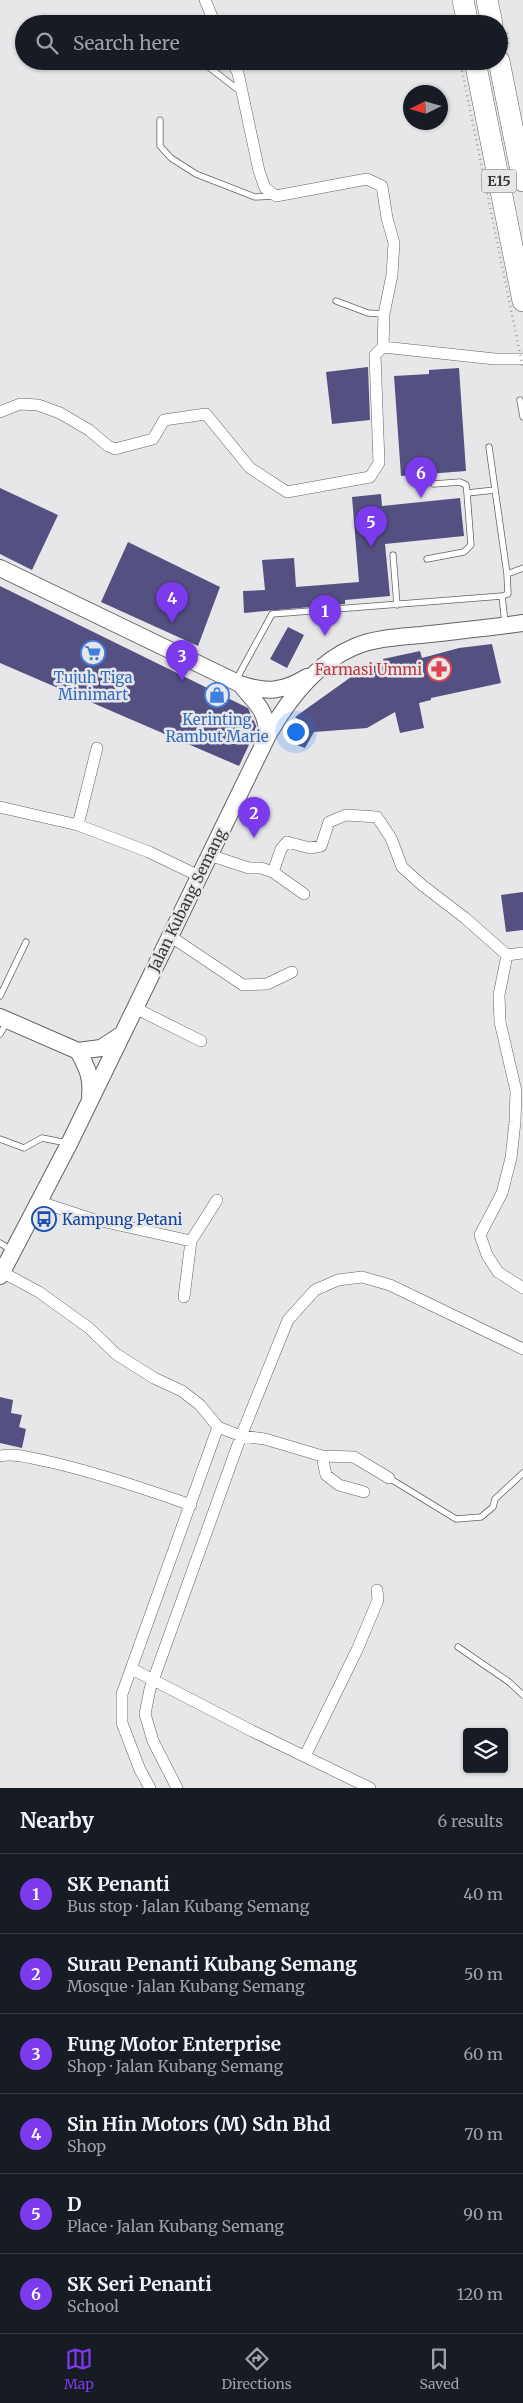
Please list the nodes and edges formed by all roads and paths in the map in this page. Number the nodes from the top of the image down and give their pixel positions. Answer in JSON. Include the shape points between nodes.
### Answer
{"nodes":[{"id":1,"x":206,"y":0,"type":"edge"},
{"id":2,"x":463,"y":0,"type":"edge"},
{"id":3,"x":487,"y":0,"type":"edge"},
{"id":4,"x":212,"y":15,"type":"edge"},
{"id":5,"x":466,"y":15,"type":"edge"},
{"id":6,"x":490,"y":15,"type":"edge"},
{"id":7,"x":212,"y":70,"type":"edge"},
{"id":8,"x":236,"y":70,"type":"edge"},
{"id":9,"x":462,"y":70,"type":"edge"},
{"id":10,"x":477,"y":70,"type":"edge"},
{"id":11,"x":501,"y":70,"type":"edge"},
{"id":12,"x":242,"y":93,"type":"junction"},
{"id":13,"x":160,"y":120,"type":"dead end"},
{"id":14,"x":523,"y":181,"type":"edge"},
{"id":15,"x":276,"y":196,"type":"junction"},
{"id":16,"x":336,"y":301,"type":"dead end"},
{"id":17,"x":523,"y":301,"type":"edge"},
{"id":18,"x":384,"y":314,"type":"junction"},
{"id":19,"x":383,"y":347,"type":"junction"},
{"id":20,"x":523,"y":359,"type":"edge"},
{"id":21,"x":523,"y":368,"type":"edge"},
{"id":22,"x":520,"y":400,"type":"dead end"},
{"id":23,"x":0,"y":412,"type":"edge"},
{"id":24,"x":523,"y":416,"type":"edge"},
{"id":25,"x":489,"y":447,"type":"dead end"},
{"id":26,"x":434,"y":484,"type":"dead end"},
{"id":27,"x":495,"y":490,"type":"junction"},
{"id":28,"x":467,"y":493,"type":"junction"},
{"id":29,"x":393,"y":555,"type":"dead end"},
{"id":30,"x":427,"y":559,"type":"dead end"},
{"id":31,"x":0,"y":568,"type":"edge"},
{"id":32,"x":523,"y":568,"type":"edge"},
{"id":33,"x":507,"y":574,"type":"junction"},
{"id":34,"x":502,"y":596,"type":"junction"},
{"id":35,"x":397,"y":605,"type":"junction"},
{"id":36,"x":523,"y":623,"type":"edge"},
{"id":37,"x":505,"y":625,"type":"junction"},
{"id":38,"x":317,"y":671,"type":"junction"},
{"id":39,"x":237,"y":683,"type":"junction"},
{"id":40,"x":268,"y":735,"type":"junction"},
{"id":41,"x":97,"y":748,"type":"dead end"},
{"id":42,"x":0,"y":807,"type":"edge"},
{"id":43,"x":78,"y":825,"type":"junction"},
{"id":44,"x":209,"y":855,"type":"junction"},
{"id":45,"x":274,"y":872,"type":"junction"},
{"id":46,"x":199,"y":876,"type":"junction"},
{"id":47,"x":304,"y":894,"type":"dead end"},
{"id":48,"x":170,"y":936,"type":"junction"},
{"id":49,"x":26,"y":942,"type":"dead end"},
{"id":50,"x":523,"y":953,"type":"edge"},
{"id":51,"x":507,"y":955,"type":"junction"},
{"id":52,"x":292,"y":972,"type":"dead end"},
{"id":53,"x":0,"y":996,"type":"edge"},
{"id":54,"x":135,"y":1008,"type":"junction"},
{"id":55,"x":3,"y":1024,"type":"edge"},
{"id":56,"x":123,"y":1033,"type":"junction"},
{"id":57,"x":201,"y":1041,"type":"dead end"},
{"id":58,"x":78,"y":1051,"type":"junction"},
{"id":59,"x":90,"y":1101,"type":"junction"},
{"id":60,"x":0,"y":1139,"type":"edge"},
{"id":61,"x":69,"y":1144,"type":"junction"},
{"id":62,"x":217,"y":1200,"type":"dead end"},
{"id":63,"x":40,"y":1202,"type":"junction"},
{"id":64,"x":191,"y":1241,"type":"junction"},
{"id":65,"x":6,"y":1248,"type":"edge"},
{"id":66,"x":1,"y":1274,"type":"edge"},
{"id":67,"x":523,"y":1288,"type":"edge"},
{"id":68,"x":184,"y":1297,"type":"dead end"},
{"id":69,"x":523,"y":1350,"type":"edge"},
{"id":70,"x":218,"y":1427,"type":"junction"},
{"id":71,"x":240,"y":1436,"type":"junction"},
{"id":72,"x":0,"y":1456,"type":"edge"},
{"id":73,"x":322,"y":1456,"type":"junction"},
{"id":74,"x":523,"y":1473,"type":"edge"},
{"id":75,"x":389,"y":1478,"type":"joint"},
{"id":76,"x":364,"y":1492,"type":"dead end"},
{"id":77,"x":191,"y":1505,"type":"junction"},
{"id":78,"x":378,"y":1590,"type":"dead end"},
{"id":79,"x":458,"y":1647,"type":"dead end"},
{"id":80,"x":132,"y":1669,"type":"junction"},
{"id":81,"x":152,"y":1680,"type":"junction"},
{"id":82,"x":523,"y":1695,"type":"edge"},
{"id":83,"x":305,"y":1756,"type":"junction"},
{"id":84,"x":150,"y":1788,"type":"edge"},
{"id":85,"x":177,"y":1788,"type":"edge"},
{"id":86,"x":370,"y":1788,"type":"edge"}],
"edges":[{"from":1,"to":4,"type":"street"},
{"from":2,"to":5,"type":"highway"},
{"from":3,"to":6,"type":"highway"},
{"from":7,"to":12,"type":"lane"},
{"from":8,"to":12,"type":"street"},
{"from":9,"to":21,"type":"path","bridge":true},
{"from":10,"to":17,"type":"highway","number":"E15"},
{"from":11,"to":14,"type":"highway","number":"E15"},
{"from":12,"to":15,"type":"street","via":[[259,172],[265,188]]},
{"from":13,"to":15,"type":"lane","via":[[160,146],[186,169],[255,197]]},
{"from":15,"to":18,"type":"street","via":[[367,179],[382,186],[394,243]]},
{"from":16,"to":18,"type":"lane","via":[[368,313]]},
{"from":18,"to":19,"type":"street"},
{"from":19,"to":20,"type":"street","via":[[504,360]]},
{"from":19,"to":23,"type":"street","via":[[375,355],[379,463],[370,477],[286,492],[250,468],[206,414],[164,420],[153,439],[115,449],[60,413],[38,405],[20,404]]},
{"from":22,"to":24,"type":"lane"},
{"from":25,"to":27,"type":"lane"},
{"from":26,"to":28,"type":"lane","via":[[460,482],[466,485]]},
{"from":27,"to":28,"type":"lane"},
{"from":27,"to":33,"type":"lane"},
{"from":28,"to":30,"type":"lane","via":[[470,545],[464,552]]},
{"from":29,"to":35,"type":"lane"},
{"from":31,"to":39,"type":"main road"},
{"from":32,"to":33,"type":"lane"},
{"from":33,"to":34,"type":"lane","via":[[508,594]]},
{"from":34,"to":35,"type":"lane"},
{"from":34,"to":37,"type":"lane"},
{"from":35,"to":39,"type":"lane","via":[[272,614]]},
{"from":36,"to":37,"type":"main road","name":"Jalan Kubang Semang"},
{"from":37,"to":38,"type":"main road","name":"Jalan Kubang Semang","via":[[384,639],[355,646],[333,657]]},
{"from":38,"to":39,"type":"main road","via":[[279,690],[259,690]]},
{"from":38,"to":40,"type":"main road","name":"Jalan Kubang Semang","via":[[282,711]]},
{"from":39,"to":40,"type":"main road","via":[[259,706],[266,718]]},
{"from":40,"to":44,"type":"main road","name":"Jalan Kubang Semang"},
{"from":41,"to":43,"type":"street"},
{"from":42,"to":43,"type":"street"},
{"from":43,"to":46,"type":"street","via":[[150,852]]},
{"from":44,"to":45,"type":"street"},
{"from":44,"to":46,"type":"main road","name":"Jalan Kubang Semang"},
{"from":45,"to":47,"type":"street"},
{"from":45,"to":51,"type":"street","via":[[281,849],[287,842],[310,848],[321,846],[329,822],[346,815],[377,817],[391,838],[402,867]]},
{"from":46,"to":48,"type":"main road","name":"Jalan Kubang Semang"},
{"from":48,"to":52,"type":"street","via":[[243,985],[267,984]]},
{"from":48,"to":54,"type":"main road","name":"Jalan Kubang Semang"},
{"from":49,"to":53,"type":"lane"},
{"from":50,"to":51,"type":"street"},
{"from":51,"to":67,"type":"street","via":[[499,994],[500,1022],[516,1091],[514,1131],[502,1193],[480,1235],[498,1272]]},
{"from":54,"to":56,"type":"main road","name":"Jalan Kubang Semang"},
{"from":54,"to":57,"type":"street"},
{"from":55,"to":58,"type":"main road"},
{"from":56,"to":58,"type":"main road","via":[[101,1048]]},
{"from":56,"to":59,"type":"main road","name":"Jalan Kubang Semang"},
{"from":58,"to":59,"type":"main road","via":[[92,1081]]},
{"from":59,"to":61,"type":"main road","name":"Jalan Kubang Semang"},
{"from":60,"to":61,"type":"lane","via":[[24,1148],[42,1138]]},
{"from":61,"to":63,"type":"main road","name":"Jalan Kubang Semang"},
{"from":62,"to":64,"type":"street"},
{"from":63,"to":64,"type":"street","via":[[92,1219]]},
{"from":63,"to":65,"type":"main road","name":"Jalan Kubang Semang"},
{"from":64,"to":68,"type":"street"},
{"from":65,"to":66,"type":"main road","name":"Jalan Kubang Semang"},
{"from":66,"to":70,"type":"street","via":[[39,1292],[89,1328],[116,1354],[182,1391],[200,1405]]},
{"from":69,"to":71,"type":"street","via":[[390,1285],[362,1278],[338,1280],[315,1290],[288,1320]]},
{"from":70,"to":71,"type":"street"},
{"from":70,"to":77,"type":"street"},
{"from":71,"to":73,"type":"street","via":[[265,1438]]},
{"from":71,"to":81,"type":"street"},
{"from":72,"to":77,"type":"street","via":[[11,1454],[61,1464]]},
{"from":73,"to":75,"type":"street","via":[[354,1457]]},
{"from":73,"to":76,"type":"street","via":[[326,1475],[339,1485]]},
{"from":74,"to":75,"type":"lane","via":[[481,1517],[456,1519]]},
{"from":77,"to":80,"type":"street"},
{"from":78,"to":83,"type":"street","via":[[378,1600],[357,1650]]},
{"from":79,"to":82,"type":"lane"},
{"from":80,"to":81,"type":"street"},
{"from":80,"to":84,"type":"street","via":[[122,1694],[122,1723]]},
{"from":81,"to":83,"type":"street"},
{"from":81,"to":85,"type":"street","via":[[145,1714],[153,1742]]},
{"from":83,"to":86,"type":"street"}]}
